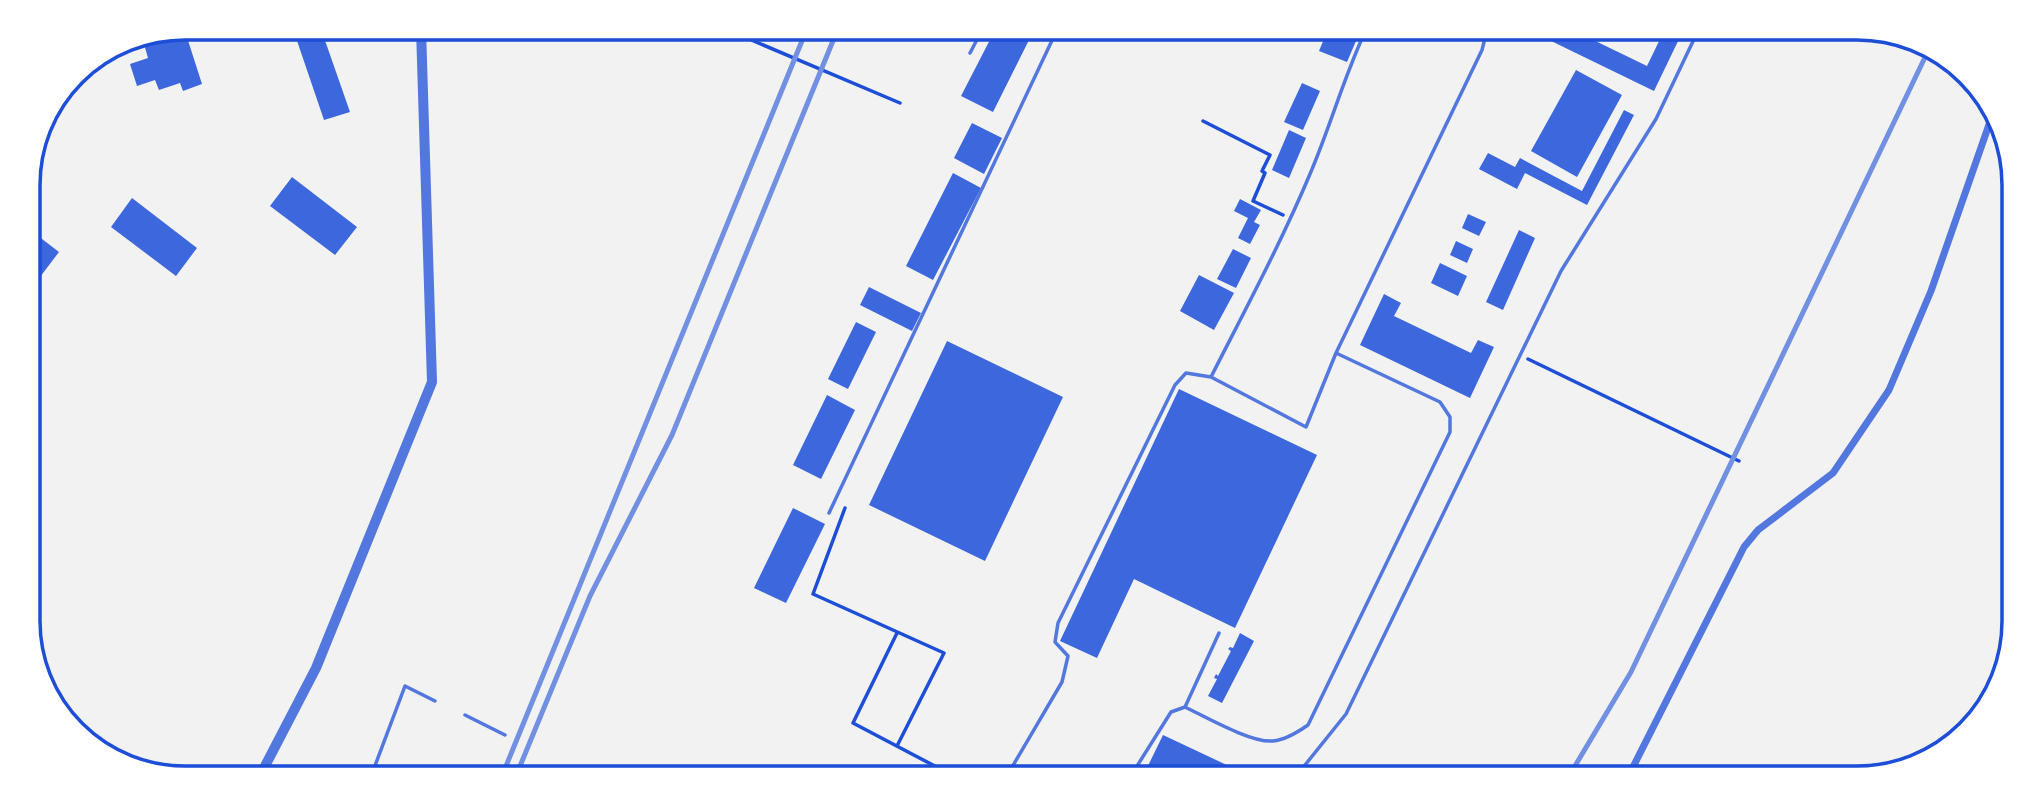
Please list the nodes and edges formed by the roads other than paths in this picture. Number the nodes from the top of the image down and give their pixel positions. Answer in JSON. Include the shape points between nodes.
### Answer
{"nodes":[{"id":1,"x":421,"y":40,"type":"edge"},
{"id":2,"x":977,"y":40,"type":"edge"},
{"id":3,"x":1052,"y":40,"type":"edge"},
{"id":4,"x":1361,"y":40,"type":"edge"},
{"id":5,"x":1484,"y":40,"type":"edge"},
{"id":6,"x":1694,"y":40,"type":"edge"},
{"id":7,"x":970,"y":53,"type":"dead end"},
{"id":8,"x":1989,"y":126,"type":"edge"},
{"id":9,"x":1336,"y":354,"type":"junction"},
{"id":10,"x":1211,"y":377,"type":"junction"},
{"id":11,"x":830,"y":513,"type":"dead end"},
{"id":12,"x":1219,"y":633,"type":"dead end"},
{"id":13,"x":435,"y":701,"type":"dead end"},
{"id":14,"x":1185,"y":707,"type":"junction"},
{"id":15,"x":465,"y":715,"type":"dead end"},
{"id":16,"x":505,"y":735,"type":"dead end"},
{"id":17,"x":1137,"y":765,"type":"edge"},
{"id":18,"x":1305,"y":765,"type":"edge"},
{"id":19,"x":1634,"y":765,"type":"edge"},
{"id":20,"x":265,"y":766,"type":"edge"},
{"id":21,"x":375,"y":766,"type":"edge"},
{"id":22,"x":1014,"y":766,"type":"edge"}],
"edges":[{"from":1,"to":20,"type":"street","via":[[432,382],[316,668]]},
{"from":2,"to":7,"type":"lane"},
{"from":3,"to":11,"type":"lane"},
{"from":4,"to":10,"type":"lane","via":[[1291,219]]},
{"from":5,"to":9,"type":"lane"},
{"from":6,"to":18,"type":"lane","via":[[1656,119],[1561,271],[1346,714]]},
{"from":8,"to":19,"type":"street","via":[[1931,291],[1889,390],[1833,473],[1758,530],[1744,547]]},
{"from":9,"to":10,"type":"lane","via":[[1306,427]]},
{"from":9,"to":14,"type":"lane","via":[[1440,402],[1450,417],[1450,432],[1308,725],[1273,741],[1255,739]]},
{"from":10,"to":22,"type":"lane","via":[[1186,373],[1175,385],[1058,623],[1055,642],[1068,656],[1062,682]]},
{"from":12,"to":14,"type":"lane"},
{"from":13,"to":21,"type":"lane","via":[[405,686]]},
{"from":14,"to":17,"type":"lane","via":[[1171,712]]},
{"from":15,"to":16,"type":"lane"}]}
